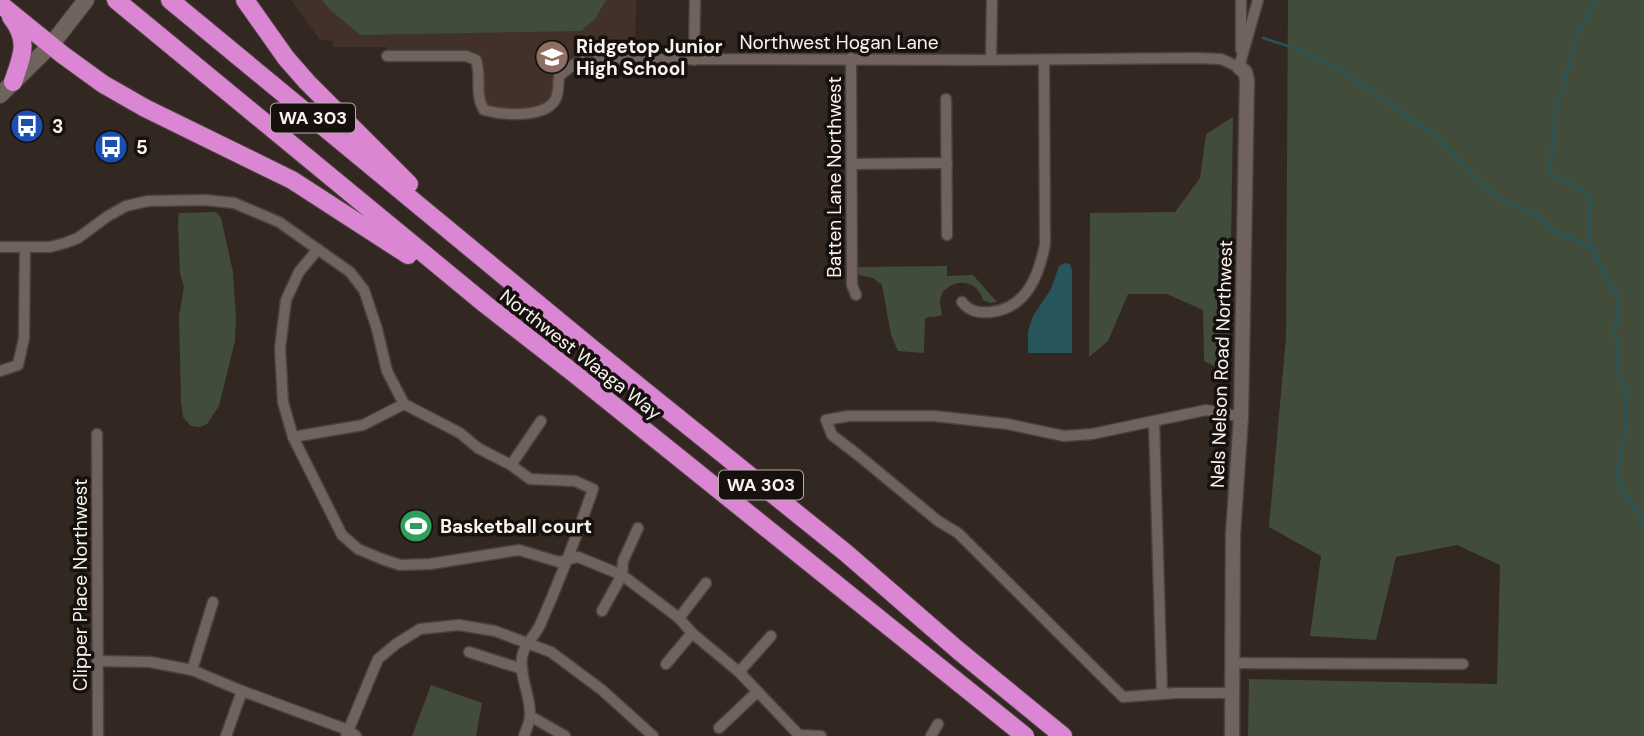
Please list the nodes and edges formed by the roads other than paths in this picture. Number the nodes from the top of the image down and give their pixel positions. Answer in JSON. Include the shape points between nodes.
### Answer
{"nodes":[{"id":1,"x":86,"y":0,"type":"edge"},
{"id":2,"x":170,"y":0,"type":"edge"},
{"id":3,"x":245,"y":0,"type":"edge"},
{"id":4,"x":695,"y":0,"type":"edge"},
{"id":5,"x":992,"y":0,"type":"edge"},
{"id":6,"x":1241,"y":0,"type":"edge"},
{"id":7,"x":1258,"y":0,"type":"edge"},
{"id":8,"x":1,"y":5,"type":"edge"},
{"id":9,"x":122,"y":6,"type":"edge"},
{"id":10,"x":51,"y":45,"type":"junction"},
{"id":11,"x":387,"y":56,"type":"dead end"},
{"id":12,"x":851,"y":58,"type":"junction"},
{"id":13,"x":694,"y":60,"type":"junction"},
{"id":14,"x":991,"y":60,"type":"junction"},
{"id":15,"x":1044,"y":60,"type":"junction"},
{"id":16,"x":1240,"y":63,"type":"junction"},
{"id":17,"x":6,"y":89,"type":"edge"},
{"id":18,"x":946,"y":99,"type":"dead end"},
{"id":19,"x":947,"y":163,"type":"junction"},
{"id":20,"x":852,"y":164,"type":"junction"},
{"id":21,"x":457,"y":235,"type":"junction"},
{"id":22,"x":947,"y":235,"type":"dead end"},
{"id":23,"x":0,"y":247,"type":"edge"},
{"id":24,"x":25,"y":247,"type":"junction"},
{"id":25,"x":318,"y":249,"type":"junction"},
{"id":26,"x":856,"y":295,"type":"dead end"},
{"id":27,"x":962,"y":302,"type":"dead end"},
{"id":28,"x":485,"y":304,"type":"junction"},
{"id":29,"x":0,"y":371,"type":"edge"},
{"id":30,"x":404,"y":404,"type":"junction"},
{"id":31,"x":1241,"y":417,"type":"junction"},
{"id":32,"x":541,"y":421,"type":"dead end"},
{"id":33,"x":1154,"y":421,"type":"junction"},
{"id":34,"x":97,"y":434,"type":"dead end"},
{"id":35,"x":293,"y":437,"type":"junction"},
{"id":36,"x":510,"y":465,"type":"junction"},
{"id":37,"x":638,"y":528,"type":"dead end"},
{"id":38,"x":568,"y":559,"type":"junction"},
{"id":39,"x":622,"y":576,"type":"junction"},
{"id":40,"x":706,"y":583,"type":"dead end"},
{"id":41,"x":213,"y":602,"type":"dead end"},
{"id":42,"x":602,"y":611,"type":"dead end"},
{"id":43,"x":679,"y":618,"type":"junction"},
{"id":44,"x":692,"y":633,"type":"junction"},
{"id":45,"x":771,"y":636,"type":"dead end"},
{"id":46,"x":528,"y":643,"type":"junction"},
{"id":47,"x":469,"y":652,"type":"dead end"},
{"id":48,"x":97,"y":661,"type":"junction"},
{"id":49,"x":1233,"y":663,"type":"junction"},
{"id":50,"x":666,"y":664,"type":"dead end"},
{"id":51,"x":1463,"y":664,"type":"dead end"},
{"id":52,"x":522,"y":669,"type":"junction"},
{"id":53,"x":192,"y":670,"type":"junction"},
{"id":54,"x":739,"y":672,"type":"junction"},
{"id":55,"x":242,"y":691,"type":"junction"},
{"id":56,"x":757,"y":692,"type":"junction"},
{"id":57,"x":1231,"y":693,"type":"junction"},
{"id":58,"x":1162,"y":694,"type":"junction"},
{"id":59,"x":530,"y":716,"type":"junction"},
{"id":60,"x":938,"y":724,"type":"dead end"},
{"id":61,"x":719,"y":727,"type":"dead end"},
{"id":62,"x":350,"y":734,"type":"edge"},
{"id":63,"x":798,"y":735,"type":"edge"},
{"id":64,"x":98,"y":736,"type":"edge"},
{"id":65,"x":226,"y":736,"type":"edge"},
{"id":66,"x":524,"y":736,"type":"edge"},
{"id":67,"x":565,"y":736,"type":"edge"},
{"id":68,"x":653,"y":736,"type":"edge"},
{"id":69,"x":821,"y":736,"type":"edge"},
{"id":70,"x":931,"y":736,"type":"edge"},
{"id":71,"x":1025,"y":736,"type":"edge"},
{"id":72,"x":1063,"y":736,"type":"edge"},
{"id":73,"x":1232,"y":736,"type":"edge"}],
"edges":[{"from":1,"to":10,"type":"main road"},
{"from":2,"to":21,"type":"highway","name":"Northwest Waaga Way","number":"WA 303"},
{"from":3,"to":21,"type":"highway","via":[[307,82]]},
{"from":4,"to":13,"type":"street"},
{"from":5,"to":14,"type":"street"},
{"from":6,"to":16,"type":"street"},
{"from":7,"to":16,"type":"street","name":"Nels Nelson Road Northwest"},
{"from":8,"to":10,"type":"highway"},
{"from":8,"to":17,"type":"highway","via":[[17,25],[24,44]]},
{"from":9,"to":28,"type":"highway","name":"Northwest Waaga Way","number":"WA 303"},
{"from":10,"to":17,"type":"main road"},
{"from":10,"to":28,"type":"highway","via":[[145,108],[315,193]]},
{"from":11,"to":13,"type":"street","name":"Northwest Hogan Lane","via":[[466,56],[476,60],[478,101],[493,113],[536,113],[548,108],[556,98],[559,76],[581,61]]},
{"from":12,"to":13,"type":"street","name":"Northwest Hogan Lane"},
{"from":12,"to":14,"type":"street","name":"Northwest Hogan Lane"},
{"from":12,"to":20,"type":"street","name":"Batten Lane Northwest"},
{"from":14,"to":15,"type":"street","name":"Northwest Hogan Lane"},
{"from":15,"to":16,"type":"street","name":"Northwest Hogan Lane","via":[[1196,58]]},
{"from":15,"to":27,"type":"street","via":[[1045,244],[1040,266],[1029,289],[1010,307],[981,313]]},
{"from":16,"to":31,"type":"street","name":"Nels Nelson Road Northwest","via":[[1247,80]]},
{"from":18,"to":19,"type":"street"},
{"from":19,"to":20,"type":"street"},
{"from":19,"to":22,"type":"street"},
{"from":20,"to":26,"type":"street","name":"Batten Lane Northwest","via":[[852,285]]},
{"from":21,"to":72,"type":"highway","name":"Northwest Waaga Way","number":"WA 303"},
{"from":23,"to":24,"type":"street"},
{"from":24,"to":25,"type":"street","via":[[50,247],[78,238],[126,206],[194,200],[233,203],[279,222]]},
{"from":24,"to":29,"type":"street","via":[[24,338],[18,365]]},
{"from":25,"to":30,"type":"street","via":[[350,272],[364,290],[387,371]]},
{"from":25,"to":35,"type":"street","via":[[299,272],[283,319],[283,402]]},
{"from":28,"to":71,"type":"highway","name":"Northwest Waaga Way","number":"WA 303"},
{"from":30,"to":35,"type":"street","via":[[363,425]]},
{"from":30,"to":36,"type":"street"},
{"from":31,"to":33,"type":"street","via":[[1206,410]]},
{"from":31,"to":49,"type":"street","name":"Nels Nelson Road Northwest","via":[[1233,534]]},
{"from":32,"to":36,"type":"street"},
{"from":33,"to":58,"type":"street"},
{"from":33,"to":58,"type":"street","via":[[1064,436],[934,416],[826,420],[832,435],[958,533],[1123,697]]},
{"from":34,"to":48,"type":"street","name":"Clipper Place Northwest"},
{"from":35,"to":38,"type":"street","via":[[342,535],[358,549],[400,565],[519,550],[559,562]]},
{"from":36,"to":38,"type":"street","via":[[530,479],[575,481],[593,489]]},
{"from":37,"to":39,"type":"street","via":[[623,561]]},
{"from":38,"to":39,"type":"street","via":[[578,557]]},
{"from":38,"to":46,"type":"street"},
{"from":39,"to":42,"type":"street"},
{"from":39,"to":43,"type":"street"},
{"from":40,"to":43,"type":"street"},
{"from":41,"to":53,"type":"street"},
{"from":43,"to":44,"type":"street"},
{"from":44,"to":50,"type":"street"},
{"from":44,"to":54,"type":"street"},
{"from":45,"to":54,"type":"street"},
{"from":46,"to":52,"type":"street"},
{"from":46,"to":62,"type":"street","via":[[459,625],[420,629],[378,659]]},
{"from":46,"to":68,"type":"street","via":[[551,652]]},
{"from":47,"to":52,"type":"street"},
{"from":48,"to":53,"type":"street","via":[[150,662]]},
{"from":48,"to":64,"type":"street","name":"Clipper Place Northwest"},
{"from":49,"to":51,"type":"street"},
{"from":49,"to":57,"type":"street","name":"Nels Nelson Road Northwest"},
{"from":52,"to":59,"type":"street"},
{"from":53,"to":55,"type":"street"},
{"from":54,"to":56,"type":"street"},
{"from":55,"to":62,"type":"street"},
{"from":55,"to":65,"type":"street"},
{"from":56,"to":61,"type":"street"},
{"from":56,"to":63,"type":"street"},
{"from":57,"to":58,"type":"street"},
{"from":57,"to":73,"type":"street","name":"Nels Nelson Road Northwest"},
{"from":59,"to":66,"type":"street"},
{"from":59,"to":67,"type":"street"},
{"from":60,"to":70,"type":"street"},
{"from":63,"to":69,"type":"street"}]}
